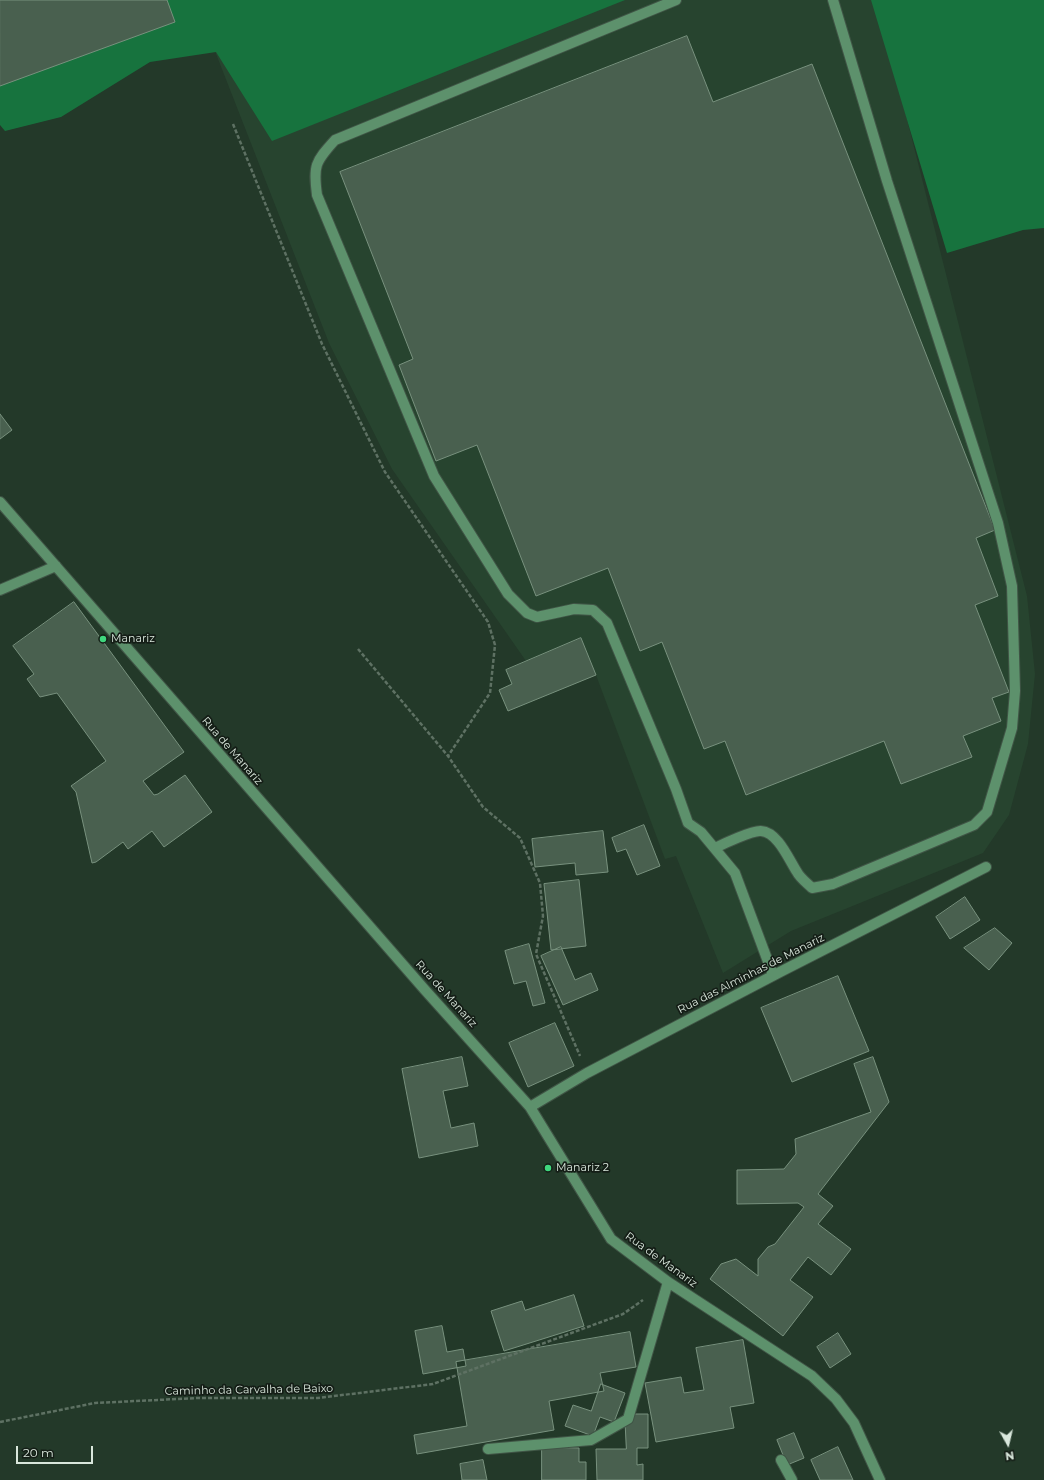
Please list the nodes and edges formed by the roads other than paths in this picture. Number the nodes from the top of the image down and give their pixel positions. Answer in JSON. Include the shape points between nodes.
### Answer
{"nodes":[{"id":1,"x":676,"y":0,"type":"edge"},
{"id":2,"x":833,"y":0,"type":"edge"},
{"id":3,"x":0,"y":502,"type":"edge"},
{"id":4,"x":56,"y":566,"type":"junction"},
{"id":5,"x":0,"y":590,"type":"edge"},
{"id":6,"x":714,"y":848,"type":"junction"},
{"id":7,"x":986,"y":867,"type":"dead end"},
{"id":8,"x":773,"y":975,"type":"junction"},
{"id":9,"x":530,"y":1107,"type":"junction"},
{"id":10,"x":668,"y":1282,"type":"junction"},
{"id":11,"x":488,"y":1448,"type":"dead end"},
{"id":12,"x":781,"y":1460,"type":"dead end"},
{"id":13,"x":792,"y":1480,"type":"edge"},
{"id":14,"x":880,"y":1480,"type":"edge"}],
"edges":[{"from":1,"to":6,"type":"street","via":[[335,140],[317,163],[315,180],[317,195],[434,476],[508,594],[527,613],[537,617],[574,609],[594,610],[607,623],[688,823],[701,832]]},
{"from":2,"to":6,"type":"street","via":[[887,181],[998,523],[1012,586],[1015,691],[1012,728],[987,812],[974,825],[833,884],[812,888],[797,873],[784,850],[771,835],[761,830]]},
{"from":3,"to":4,"type":"street","name":"Rua de Manariz"},
{"from":4,"to":5,"type":"street"},
{"from":4,"to":9,"type":"street","name":"Rua de Manariz"},
{"from":6,"to":8,"type":"street","via":[[734,872]]},
{"from":7,"to":8,"type":"street","name":"Rua das Alminhas de Manariz"},
{"from":8,"to":9,"type":"street","name":"Rua das Alminhas de Manariz","via":[[587,1073]]},
{"from":9,"to":10,"type":"street","name":"Rua de Manariz","via":[[611,1239]]},
{"from":10,"to":11,"type":"street","via":[[628,1419],[591,1440]]},
{"from":10,"to":14,"type":"street","name":"Rua de Manariz","via":[[812,1376],[836,1399],[854,1424]]},
{"from":12,"to":13,"type":"street"}]}
